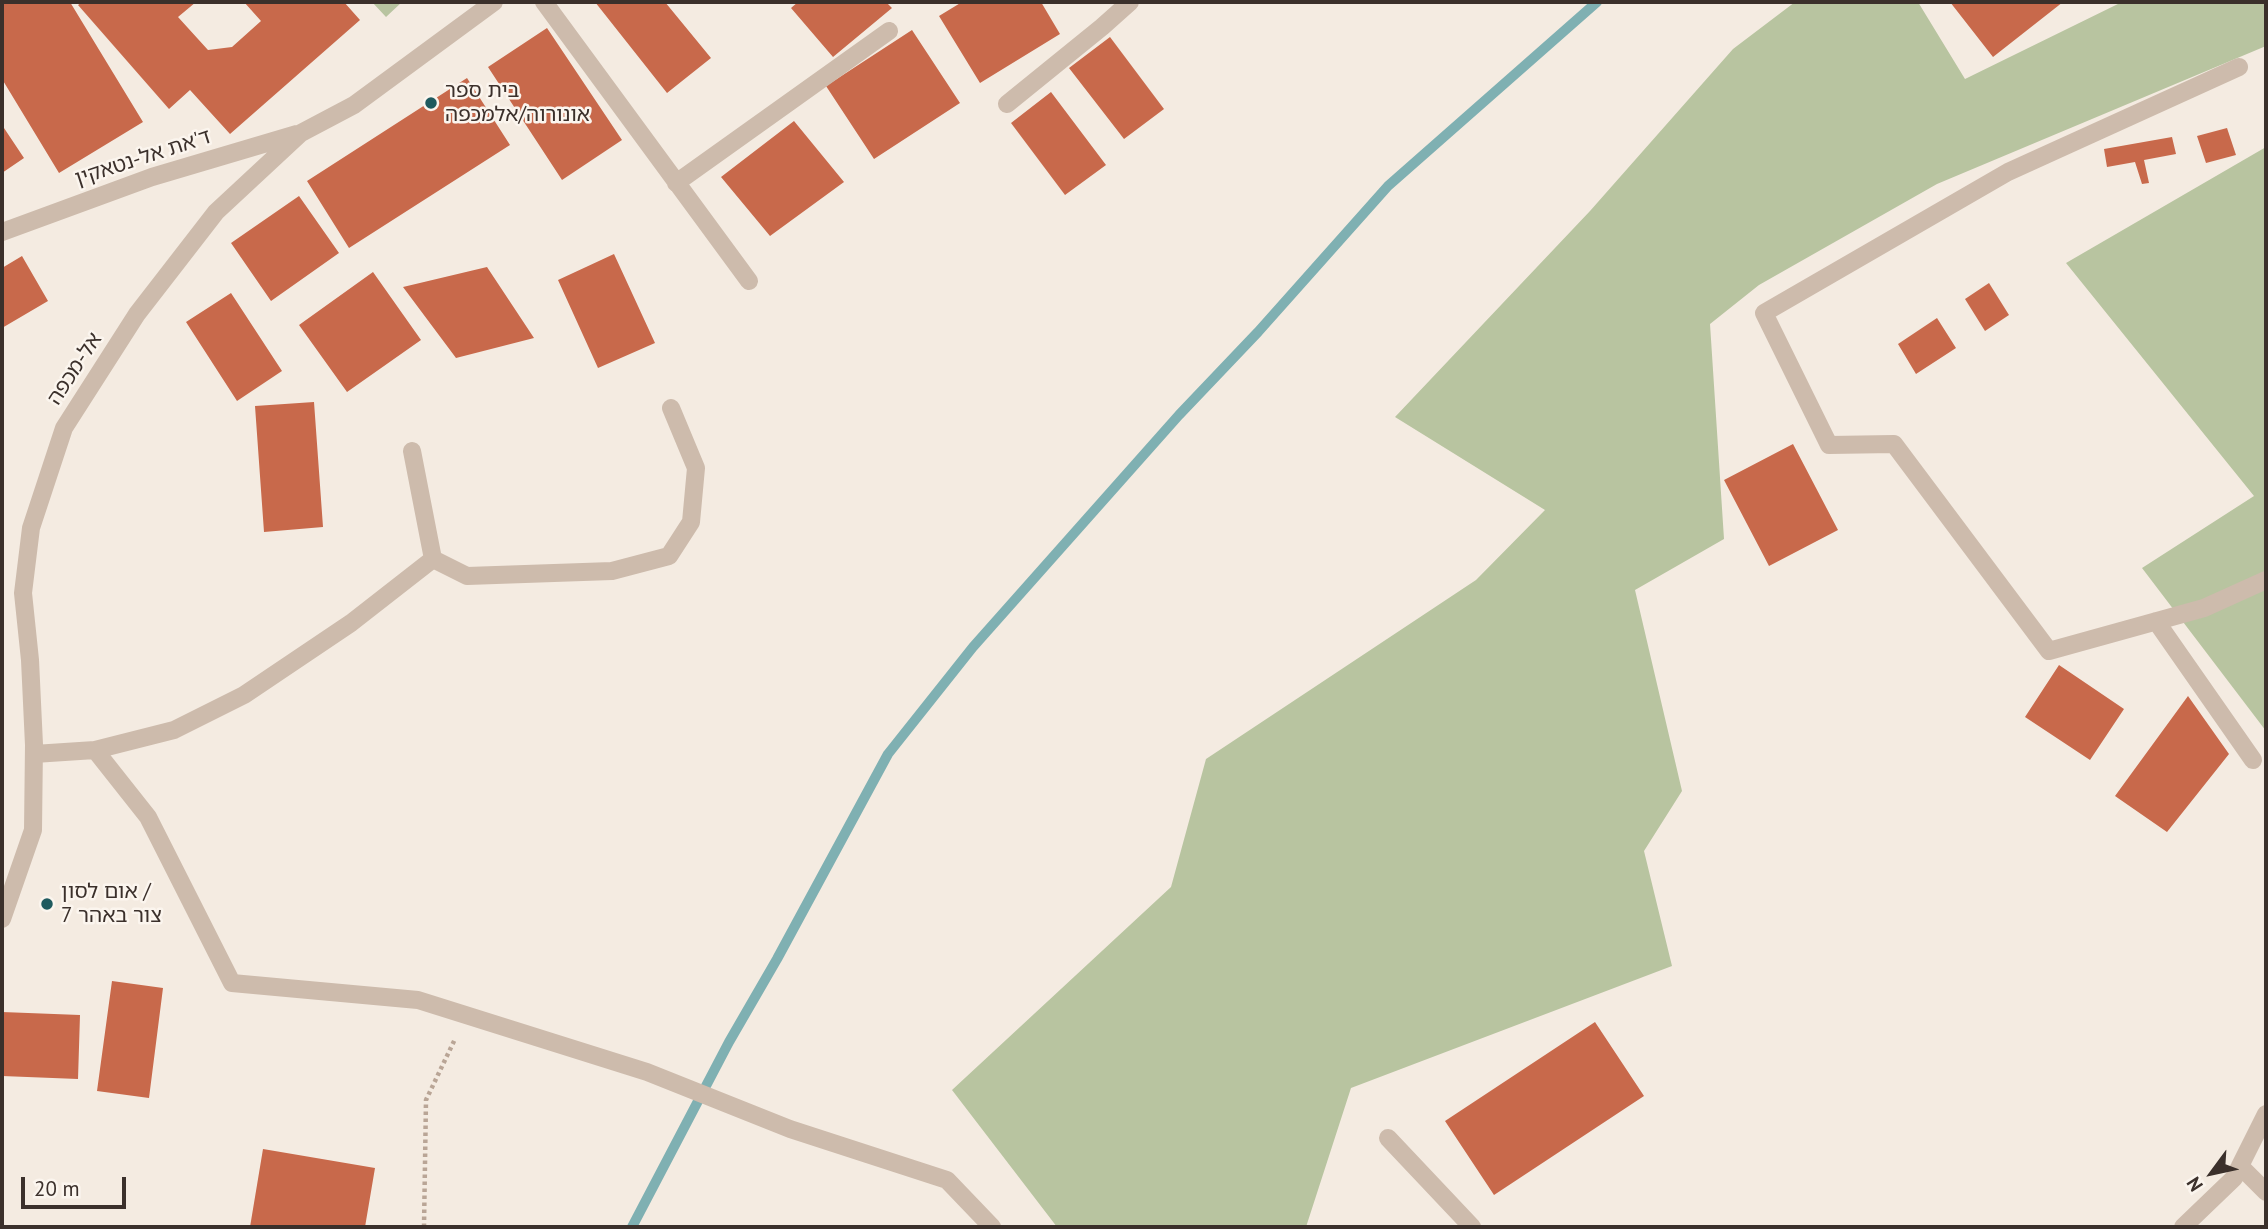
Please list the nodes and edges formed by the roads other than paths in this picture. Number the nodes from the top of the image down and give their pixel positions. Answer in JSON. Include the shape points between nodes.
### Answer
{"nodes":[{"id":1,"x":494,"y":2,"type":"edge"},
{"id":2,"x":544,"y":2,"type":"edge"},
{"id":3,"x":1130,"y":2,"type":"edge"},
{"id":4,"x":890,"y":31,"type":"dead end"},
{"id":5,"x":2239,"y":67,"type":"dead end"},
{"id":6,"x":1007,"y":104,"type":"dead end"},
{"id":7,"x":301,"y":133,"type":"junction"},
{"id":8,"x":676,"y":183,"type":"junction"},
{"id":9,"x":2,"y":232,"type":"edge"},
{"id":10,"x":749,"y":281,"type":"dead end"},
{"id":11,"x":671,"y":408,"type":"dead end"},
{"id":12,"x":412,"y":451,"type":"dead end"},
{"id":13,"x":433,"y":559,"type":"junction"},
{"id":14,"x":2266,"y":580,"type":"edge"},
{"id":15,"x":2156,"y":621,"type":"junction"},
{"id":16,"x":95,"y":750,"type":"junction"},
{"id":17,"x":34,"y":754,"type":"junction"},
{"id":18,"x":2253,"y":760,"type":"dead end"},
{"id":19,"x":2,"y":919,"type":"edge"},
{"id":20,"x":2266,"y":1114,"type":"edge"},
{"id":21,"x":1388,"y":1138,"type":"dead end"},
{"id":22,"x":2240,"y":1167,"type":"junction"},
{"id":23,"x":2266,"y":1192,"type":"edge"},
{"id":24,"x":992,"y":1227,"type":"edge"},
{"id":25,"x":1472,"y":1227,"type":"edge"},
{"id":26,"x":2183,"y":1227,"type":"edge"}],
"edges":[{"from":1,"to":7,"type":"street","name":"אל-מכפה","via":[[354,105]]},
{"from":2,"to":8,"type":"street"},
{"from":3,"to":6,"type":"street"},
{"from":4,"to":8,"type":"street"},
{"from":5,"to":15,"type":"street","via":[[2008,172],[1764,313],[1829,445],[1894,444],[2049,651]]},
{"from":7,"to":9,"type":"street","name":"ד'את אל-נטאקין","via":[[152,177]]},
{"from":7,"to":17,"type":"street","name":"אל-מכפה","via":[[216,212],[137,314],[64,428],[31,528],[23,593]]},
{"from":8,"to":10,"type":"street"},
{"from":11,"to":13,"type":"street","via":[[696,468],[691,522],[669,556],[612,571],[467,576]]},
{"from":12,"to":13,"type":"street"},
{"from":13,"to":16,"type":"street","via":[[244,695],[174,730]]},
{"from":14,"to":15,"type":"street","via":[[2204,608]]},
{"from":15,"to":18,"type":"street"},
{"from":16,"to":17,"type":"street"},
{"from":16,"to":24,"type":"street","via":[[148,817],[232,983],[418,1000],[647,1072],[790,1129],[947,1180]]},
{"from":17,"to":19,"type":"street","name":"אל-מכפה","via":[[33,830]]},
{"from":20,"to":22,"type":"street"},
{"from":21,"to":25,"type":"street"},
{"from":22,"to":23,"type":"street"},
{"from":22,"to":26,"type":"street"}]}
